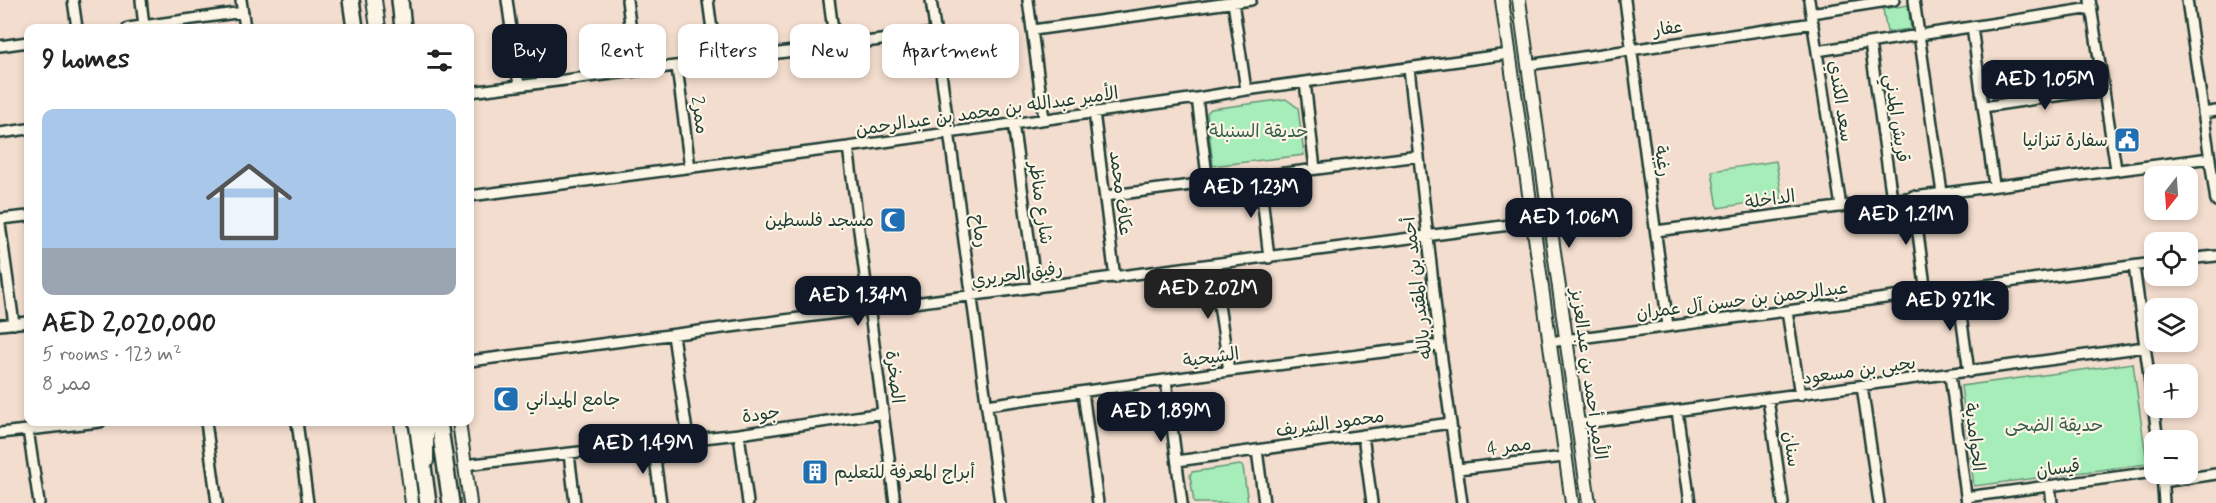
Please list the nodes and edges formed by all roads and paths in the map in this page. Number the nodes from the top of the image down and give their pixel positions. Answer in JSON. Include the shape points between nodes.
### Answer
{"nodes":[{"id":1,"x":73,"y":0,"type":"edge"},
{"id":2,"x":141,"y":0,"type":"edge"},
{"id":3,"x":241,"y":0,"type":"edge"},
{"id":4,"x":351,"y":0,"type":"edge"},
{"id":5,"x":374,"y":0,"type":"edge"},
{"id":6,"x":400,"y":0,"type":"edge"},
{"id":7,"x":507,"y":0,"type":"edge"},
{"id":8,"x":627,"y":0,"type":"edge"},
{"id":9,"x":708,"y":0,"type":"edge"},
{"id":10,"x":829,"y":0,"type":"edge"},
{"id":11,"x":932,"y":0,"type":"edge"},
{"id":12,"x":1028,"y":0,"type":"edge"},
{"id":13,"x":1251,"y":0,"type":"edge"},
{"id":14,"x":1502,"y":0,"type":"edge"},
{"id":15,"x":1519,"y":0,"type":"edge"},
{"id":16,"x":1625,"y":0,"type":"edge"},
{"id":17,"x":1809,"y":0,"type":"edge"},
{"id":18,"x":1894,"y":0,"type":"edge"},
{"id":19,"x":1914,"y":0,"type":"edge"},
{"id":20,"x":2187,"y":0,"type":"edge"},
{"id":21,"x":1233,"y":2,"type":"junction"},
{"id":22,"x":1862,"y":2,"type":"edge"},
{"id":23,"x":1207,"y":3,"type":"edge"},
{"id":24,"x":2091,"y":4,"type":"edge"},
{"id":25,"x":243,"y":12,"type":"junction"},
{"id":26,"x":1811,"y":13,"type":"junction"},
{"id":27,"x":1812,"y":23,"type":"junction"},
{"id":28,"x":77,"y":24,"type":"edge"},
{"id":29,"x":144,"y":24,"type":"edge"},
{"id":30,"x":171,"y":24,"type":"edge"},
{"id":31,"x":244,"y":24,"type":"edge"},
{"id":32,"x":354,"y":24,"type":"edge"},
{"id":33,"x":377,"y":24,"type":"edge"},
{"id":34,"x":405,"y":24,"type":"edge"},
{"id":35,"x":630,"y":24,"type":"edge"},
{"id":36,"x":711,"y":24,"type":"edge"},
{"id":37,"x":832,"y":24,"type":"edge"},
{"id":38,"x":935,"y":24,"type":"edge"},
{"id":39,"x":1972,"y":27,"type":"junction"},
{"id":40,"x":1033,"y":30,"type":"junction"},
{"id":41,"x":1919,"y":35,"type":"junction"},
{"id":42,"x":24,"y":43,"type":"edge"},
{"id":43,"x":1870,"y":43,"type":"junction"},
{"id":44,"x":0,"y":46,"type":"edge"},
{"id":45,"x":1631,"y":50,"type":"junction"},
{"id":46,"x":1817,"y":51,"type":"junction"},
{"id":47,"x":1509,"y":54,"type":"junction"},
{"id":48,"x":1528,"y":65,"type":"junction"},
{"id":49,"x":677,"y":67,"type":"joint"},
{"id":50,"x":666,"y":68,"type":"edge"},
{"id":51,"x":1409,"y":68,"type":"junction"},
{"id":52,"x":581,"y":78,"type":"edge"},
{"id":53,"x":942,"y":78,"type":"edge"},
{"id":54,"x":1305,"y":82,"type":"junction"},
{"id":55,"x":519,"y":86,"type":"junction"},
{"id":56,"x":2104,"y":89,"type":"junction"},
{"id":57,"x":1246,"y":90,"type":"junction"},
{"id":58,"x":474,"y":92,"type":"edge"},
{"id":59,"x":1197,"y":99,"type":"junction"},
{"id":60,"x":1983,"y":107,"type":"junction"},
{"id":61,"x":2216,"y":111,"type":"edge"},
{"id":62,"x":1094,"y":112,"type":"junction"},
{"id":63,"x":2203,"y":113,"type":"junction"},
{"id":64,"x":1044,"y":119,"type":"junction"},
{"id":65,"x":1013,"y":123,"type":"junction"},
{"id":66,"x":24,"y":130,"type":"edge"},
{"id":67,"x":0,"y":133,"type":"edge"},
{"id":68,"x":950,"y":133,"type":"junction"},
{"id":69,"x":848,"y":147,"type":"junction"},
{"id":70,"x":1419,"y":156,"type":"junction"},
{"id":71,"x":2210,"y":158,"type":"junction"},
{"id":72,"x":690,"y":168,"type":"junction"},
{"id":73,"x":1315,"y":169,"type":"junction"},
{"id":74,"x":2116,"y":170,"type":"junction"},
{"id":75,"x":1260,"y":178,"type":"junction"},
{"id":76,"x":1208,"y":183,"type":"junction"},
{"id":77,"x":1994,"y":185,"type":"junction"},
{"id":78,"x":1942,"y":193,"type":"junction"},
{"id":79,"x":474,"y":195,"type":"edge"},
{"id":80,"x":1106,"y":196,"type":"junction"},
{"id":81,"x":1913,"y":196,"type":"junction"},
{"id":82,"x":1892,"y":199,"type":"junction"},
{"id":83,"x":2216,"y":201,"type":"edge"},
{"id":84,"x":1841,"y":207,"type":"junction"},
{"id":85,"x":24,"y":216,"type":"edge"},
{"id":86,"x":0,"y":219,"type":"edge"},
{"id":87,"x":1533,"y":222,"type":"junction"},
{"id":88,"x":0,"y":224,"type":"edge"},
{"id":89,"x":1656,"y":231,"type":"junction"},
{"id":90,"x":1427,"y":235,"type":"junction"},
{"id":91,"x":2216,"y":256,"type":"edge"},
{"id":92,"x":1269,"y":258,"type":"junction"},
{"id":93,"x":2198,"y":258,"type":"edge"},
{"id":94,"x":1555,"y":259,"type":"junction"},
{"id":95,"x":1539,"y":262,"type":"junction"},
{"id":96,"x":2144,"y":264,"type":"edge"},
{"id":97,"x":1213,"y":265,"type":"junction"},
{"id":98,"x":2134,"y":266,"type":"junction"},
{"id":99,"x":1115,"y":278,"type":"junction"},
{"id":100,"x":1036,"y":288,"type":"junction"},
{"id":101,"x":1958,"y":288,"type":"junction"},
{"id":102,"x":1926,"y":293,"type":"junction"},
{"id":103,"x":973,"y":297,"type":"junction"},
{"id":104,"x":869,"y":309,"type":"junction"},
{"id":105,"x":1787,"y":311,"type":"junction"},
{"id":106,"x":24,"y":323,"type":"edge"},
{"id":107,"x":14,"y":324,"type":"junction"},
{"id":108,"x":0,"y":325,"type":"edge"},
{"id":109,"x":1668,"y":326,"type":"junction"},
{"id":110,"x":673,"y":335,"type":"junction"},
{"id":111,"x":1566,"y":340,"type":"junction"},
{"id":112,"x":2144,"y":340,"type":"edge"},
{"id":113,"x":1549,"y":342,"type":"junction"},
{"id":114,"x":1440,"y":345,"type":"junction"},
{"id":115,"x":2144,"y":347,"type":"edge"},
{"id":116,"x":2146,"y":352,"type":"edge"},
{"id":117,"x":474,"y":360,"type":"edge"},
{"id":118,"x":1229,"y":370,"type":"junction"},
{"id":119,"x":1969,"y":372,"type":"junction"},
{"id":120,"x":1950,"y":375,"type":"junction"},
{"id":121,"x":1166,"y":380,"type":"junction"},
{"id":122,"x":1862,"y":386,"type":"junction"},
{"id":123,"x":1083,"y":392,"type":"junction"},
{"id":124,"x":1800,"y":394,"type":"junction"},
{"id":125,"x":1768,"y":399,"type":"junction"},
{"id":126,"x":987,"y":405,"type":"junction"},
{"id":127,"x":1677,"y":411,"type":"junction"},
{"id":128,"x":883,"y":413,"type":"junction"},
{"id":129,"x":1451,"y":423,"type":"junction"},
{"id":130,"x":1578,"y":424,"type":"junction"},
{"id":131,"x":64,"y":426,"type":"edge"},
{"id":132,"x":207,"y":426,"type":"edge"},
{"id":133,"x":298,"y":426,"type":"edge"},
{"id":134,"x":402,"y":426,"type":"edge"},
{"id":135,"x":418,"y":426,"type":"edge"},
{"id":136,"x":427,"y":426,"type":"edge"},
{"id":137,"x":440,"y":426,"type":"edge"},
{"id":138,"x":459,"y":426,"type":"edge"},
{"id":139,"x":28,"y":430,"type":"junction"},
{"id":140,"x":2156,"y":430,"type":"edge"},
{"id":141,"x":0,"y":433,"type":"edge"},
{"id":142,"x":739,"y":434,"type":"junction"},
{"id":143,"x":1363,"y":435,"type":"junction"},
{"id":144,"x":688,"y":439,"type":"junction"},
{"id":145,"x":653,"y":444,"type":"junction"},
{"id":146,"x":1257,"y":450,"type":"junction"},
{"id":147,"x":569,"y":454,"type":"junction"},
{"id":148,"x":1564,"y":457,"type":"junction"},
{"id":149,"x":1177,"y":461,"type":"junction"},
{"id":150,"x":464,"y":465,"type":"junction"},
{"id":151,"x":1458,"y":469,"type":"junction"},
{"id":152,"x":2144,"y":473,"type":"edge"},
{"id":153,"x":2216,"y":474,"type":"edge"},
{"id":154,"x":2198,"y":475,"type":"edge"},
{"id":155,"x":425,"y":480,"type":"junction"},
{"id":156,"x":2162,"y":484,"type":"edge"},
{"id":157,"x":2050,"y":486,"type":"junction"},
{"id":158,"x":1966,"y":500,"type":"edge"},
{"id":159,"x":39,"y":503,"type":"edge"},
{"id":160,"x":217,"y":503,"type":"edge"},
{"id":161,"x":308,"y":503,"type":"edge"},
{"id":162,"x":412,"y":503,"type":"edge"},
{"id":163,"x":428,"y":503,"type":"edge"},
{"id":164,"x":451,"y":503,"type":"edge"},
{"id":165,"x":470,"y":503,"type":"edge"},
{"id":166,"x":575,"y":503,"type":"edge"},
{"id":167,"x":661,"y":503,"type":"edge"},
{"id":168,"x":748,"y":503,"type":"edge"},
{"id":169,"x":895,"y":503,"type":"edge"},
{"id":170,"x":1000,"y":503,"type":"edge"},
{"id":171,"x":1098,"y":503,"type":"edge"},
{"id":172,"x":1182,"y":503,"type":"edge"},
{"id":173,"x":1264,"y":503,"type":"edge"},
{"id":174,"x":1372,"y":503,"type":"edge"},
{"id":175,"x":1462,"y":503,"type":"edge"},
{"id":176,"x":1572,"y":503,"type":"edge"},
{"id":177,"x":1589,"y":503,"type":"edge"},
{"id":178,"x":1690,"y":503,"type":"edge"},
{"id":179,"x":1783,"y":503,"type":"edge"},
{"id":180,"x":1879,"y":503,"type":"edge"},
{"id":181,"x":2052,"y":503,"type":"edge"},
{"id":182,"x":2164,"y":503,"type":"edge"}],
"edges":[{"from":1,"to":28,"type":"street"},
{"from":2,"to":29,"type":"street"},
{"from":3,"to":25,"type":"street"},
{"from":4,"to":32,"type":"main road"},
{"from":5,"to":33,"type":"main road"},
{"from":6,"to":34,"type":"main road"},
{"from":7,"to":55,"type":"street"},
{"from":8,"to":35,"type":"street"},
{"from":9,"to":36,"type":"street"},
{"from":10,"to":37,"type":"street"},
{"from":11,"to":38,"type":"street","name":"رماح"},
{"from":12,"to":40,"type":"street"},
{"from":13,"to":21,"type":"street"},
{"from":14,"to":47,"type":"street","name":"الأمير أحمد بن عبدالعزيز"},
{"from":15,"to":48,"type":"street","name":"الأمير أحمد بن عبدالعزيز"},
{"from":16,"to":45,"type":"street","name":"رغبة"},
{"from":17,"to":26,"type":"street","name":"سعد الكندي"},
{"from":18,"to":22,"type":"street"},
{"from":19,"to":41,"type":"street"},
{"from":20,"to":63,"type":"street"},
{"from":21,"to":23,"type":"street"},
{"from":21,"to":57,"type":"street"},
{"from":22,"to":26,"type":"street"},
{"from":23,"to":40,"type":"street"},
{"from":24,"to":39,"type":"street"},
{"from":24,"to":56,"type":"street"},
{"from":25,"to":30,"type":"street"},
{"from":25,"to":31,"type":"street"},
{"from":26,"to":27,"type":"street","name":"سعد الكندي"},
{"from":27,"to":45,"type":"street","name":"عفار"},
{"from":27,"to":46,"type":"street","name":"سعد الكندي"},
{"from":39,"to":41,"type":"street"},
{"from":39,"to":60,"type":"street"},
{"from":40,"to":64,"type":"street"},
{"from":41,"to":43,"type":"street"},
{"from":41,"to":78,"type":"street"},
{"from":42,"to":44,"type":"street"},
{"from":43,"to":46,"type":"street"},
{"from":43,"to":82,"type":"street","name":"قريش المدني"},
{"from":45,"to":48,"type":"street","name":"عفار"},
{"from":45,"to":89,"type":"street","name":"رغبة"},
{"from":46,"to":84,"type":"street","name":"سعد الكندي"},
{"from":47,"to":51,"type":"street","name":"الأمير عبدالله بن محمد بن عبدالرحمن"},
{"from":47,"to":87,"type":"street","name":"الأمير أحمد بن عبدالعزيز"},
{"from":48,"to":94,"type":"street","name":"الأمير أحمد بن عبدالعزيز"},
{"from":49,"to":50,"type":"street"},
{"from":49,"to":72,"type":"street","name":"ممر2"},
{"from":51,"to":54,"type":"street","name":"الأمير عبدالله بن محمد بن عبدالرحمن"},
{"from":51,"to":70,"type":"street","name":"أحمد بن المقتدر بالله"},
{"from":52,"to":55,"type":"street"},
{"from":53,"to":68,"type":"street","name":"رماح"},
{"from":54,"to":57,"type":"street","name":"الأمير عبدالله بن محمد بن عبدالرحمن"},
{"from":54,"to":73,"type":"street"},
{"from":55,"to":58,"type":"street"},
{"from":56,"to":60,"type":"street"},
{"from":56,"to":74,"type":"street"},
{"from":57,"to":59,"type":"street","name":"الأمير عبدالله بن محمد بن عبدالرحمن"},
{"from":59,"to":62,"type":"street","name":"الأمير عبدالله بن محمد بن عبدالرحمن"},
{"from":59,"to":76,"type":"street"},
{"from":60,"to":77,"type":"street"},
{"from":61,"to":63,"type":"street"},
{"from":62,"to":64,"type":"street","name":"الأمير عبدالله بن محمد بن عبدالرحمن"},
{"from":62,"to":80,"type":"street","name":"عكاف محمد"},
{"from":63,"to":71,"type":"street"},
{"from":64,"to":65,"type":"street","name":"الأمير عبدالله بن محمد بن عبدالرحمن"},
{"from":65,"to":68,"type":"street","name":"الأمير عبدالله بن محمد بن عبدالرحمن"},
{"from":65,"to":100,"type":"street","name":"شارع مناظر"},
{"from":66,"to":67,"type":"street"},
{"from":68,"to":69,"type":"street","name":"الأمير عبدالله بن محمد بن عبدالرحمن"},
{"from":68,"to":103,"type":"street","name":"رماح"},
{"from":69,"to":72,"type":"street","name":"الأمير عبدالله بن محمد بن عبدالرحمن"},
{"from":69,"to":104,"type":"street","name":"الصخرة"},
{"from":70,"to":73,"type":"street"},
{"from":70,"to":90,"type":"street","name":"أحمد بن المقتدر بالله"},
{"from":71,"to":74,"type":"street","name":"الداخلة"},
{"from":71,"to":83,"type":"street"},
{"from":72,"to":79,"type":"street","name":"الأمير عبدالله بن محمد بن عبدالرحمن"},
{"from":73,"to":75,"type":"street"},
{"from":74,"to":77,"type":"street","name":"الداخلة"},
{"from":75,"to":76,"type":"street"},
{"from":75,"to":92,"type":"street"},
{"from":76,"to":80,"type":"street"},
{"from":77,"to":78,"type":"street","name":"الداخلة"},
{"from":78,"to":81,"type":"street","name":"الداخلة"},
{"from":80,"to":99,"type":"street","name":"عكاف محمد"},
{"from":81,"to":82,"type":"street","name":"الداخلة"},
{"from":81,"to":102,"type":"street"},
{"from":82,"to":84,"type":"street","name":"الداخلة"},
{"from":84,"to":89,"type":"street","name":"الداخلة"},
{"from":85,"to":86,"type":"street"},
{"from":87,"to":90,"type":"street","name":"رفيق الحريري"},
{"from":87,"to":95,"type":"street","name":"الأمير أحمد بن عبدالعزيز"},
{"from":88,"to":107,"type":"street"},
{"from":89,"to":109,"type":"street","name":"رغبة"},
{"from":90,"to":92,"type":"street","name":"رفيق الحريري"},
{"from":90,"to":114,"type":"street","name":"أحمد بن المقتدر بالله"},
{"from":91,"to":93,"type":"street"},
{"from":92,"to":97,"type":"street","name":"رفيق الحريري"},
{"from":94,"to":95,"type":"street"},
{"from":94,"to":111,"type":"street","name":"الأمير أحمد بن عبدالعزيز"},
{"from":95,"to":113,"type":"street","name":"الأمير أحمد بن عبدالعزيز"},
{"from":96,"to":98,"type":"street","name":"عبدالرحمن بن حسن آل عمران"},
{"from":97,"to":99,"type":"street","name":"رفيق الحريري"},
{"from":97,"to":118,"type":"street"},
{"from":98,"to":101,"type":"street","name":"عبدالرحمن بن حسن آل عمران"},
{"from":98,"to":112,"type":"street"},
{"from":99,"to":100,"type":"street","name":"رفيق الحريري"},
{"from":100,"to":103,"type":"street","name":"رفيق الحريري"},
{"from":101,"to":102,"type":"street","name":"عبدالرحمن بن حسن آل عمران"},
{"from":101,"to":119,"type":"street"},
{"from":102,"to":105,"type":"street","name":"عبدالرحمن بن حسن آل عمران"},
{"from":103,"to":104,"type":"street","name":"رفيق الحريري"},
{"from":103,"to":126,"type":"street","name":"رماح"},
{"from":104,"to":110,"type":"street","name":"رفيق الحريري"},
{"from":104,"to":128,"type":"street","name":"الصخرة"},
{"from":105,"to":109,"type":"street","name":"عبدالرحمن بن حسن آل عمران"},
{"from":105,"to":124,"type":"street"},
{"from":106,"to":107,"type":"street"},
{"from":107,"to":108,"type":"street"},
{"from":109,"to":111,"type":"street","name":"عبدالرحمن بن حسن آل عمران"},
{"from":110,"to":117,"type":"street","name":"رفيق الحريري"},
{"from":110,"to":144,"type":"street"},
{"from":111,"to":113,"type":"street","name":"عبدالرحمن بن حسن آل عمران"},
{"from":111,"to":130,"type":"street","name":"الأمير أحمد بن عبدالعزيز"},
{"from":113,"to":148,"type":"street","name":"الأمير أحمد بن عبدالعزيز"},
{"from":114,"to":118,"type":"street","name":"الشيحية"},
{"from":114,"to":129,"type":"street","name":"أحمد بن المقتدر بالله"},
{"from":115,"to":119,"type":"street","name":"يحيى بن مسعود"},
{"from":116,"to":140,"type":"street"},
{"from":118,"to":121,"type":"street","name":"الشيحية"},
{"from":119,"to":120,"type":"street","name":"يحيى بن مسعود"},
{"from":120,"to":122,"type":"street","name":"يحيى بن مسعود"},
{"from":120,"to":158,"type":"street","name":"الحوامدية"},
{"from":121,"to":123,"type":"street","name":"الشيحية"},
{"from":121,"to":149,"type":"street"},
{"from":122,"to":124,"type":"street","name":"يحيى بن مسعود"},
{"from":122,"to":180,"type":"street"},
{"from":123,"to":126,"type":"street","name":"الشيحية"},
{"from":123,"to":171,"type":"street"},
{"from":124,"to":125,"type":"street","name":"يحيى بن مسعود"},
{"from":125,"to":127,"type":"street","name":"يحيى بن مسعود"},
{"from":125,"to":179,"type":"street","name":"سنان"},
{"from":126,"to":170,"type":"street","name":"رماح"},
{"from":127,"to":130,"type":"street","name":"يحيى بن مسعود"},
{"from":127,"to":178,"type":"street"},
{"from":128,"to":142,"type":"street","name":"جودة"},
{"from":128,"to":169,"type":"street","name":"الصخرة"},
{"from":129,"to":143,"type":"street","name":"محمود الشريف"},
{"from":129,"to":151,"type":"street","name":"أحمد بن المقتدر بالله"},
{"from":130,"to":177,"type":"street","name":"الأمير أحمد بن عبدالعزيز"},
{"from":131,"to":139,"type":"street"},
{"from":132,"to":160,"type":"street"},
{"from":133,"to":161,"type":"street"},
{"from":134,"to":162,"type":"street"},
{"from":135,"to":155,"type":"main road"},
{"from":136,"to":155,"type":"main road"},
{"from":137,"to":164,"type":"main road"},
{"from":138,"to":150,"type":"street"},
{"from":139,"to":141,"type":"street"},
{"from":139,"to":159,"type":"street"},
{"from":142,"to":144,"type":"street","name":"جودة"},
{"from":142,"to":168,"type":"street"},
{"from":143,"to":146,"type":"street","name":"محمود الشريف"},
{"from":143,"to":174,"type":"street"},
{"from":144,"to":145,"type":"street","name":"جودة"},
{"from":145,"to":147,"type":"street","name":"جودة"},
{"from":145,"to":167,"type":"street"},
{"from":146,"to":149,"type":"street","name":"محمود الشريف"},
{"from":146,"to":173,"type":"street"},
{"from":147,"to":150,"type":"street","name":"جودة"},
{"from":147,"to":166,"type":"street"},
{"from":148,"to":151,"type":"street","name":"ممر 4"},
{"from":148,"to":176,"type":"street","name":"الأمير أحمد بن عبدالعزيز"},
{"from":149,"to":172,"type":"street"},
{"from":150,"to":165,"type":"street"},
{"from":151,"to":175,"type":"street","name":"أحمد بن المقتدر بالله"},
{"from":152,"to":157,"type":"street","name":"قيسان"},
{"from":153,"to":154,"type":"street"},
{"from":155,"to":163,"type":"main road"},
{"from":156,"to":182,"type":"street"},
{"from":157,"to":158,"type":"street","name":"قيسان"},
{"from":157,"to":181,"type":"street"}]}
